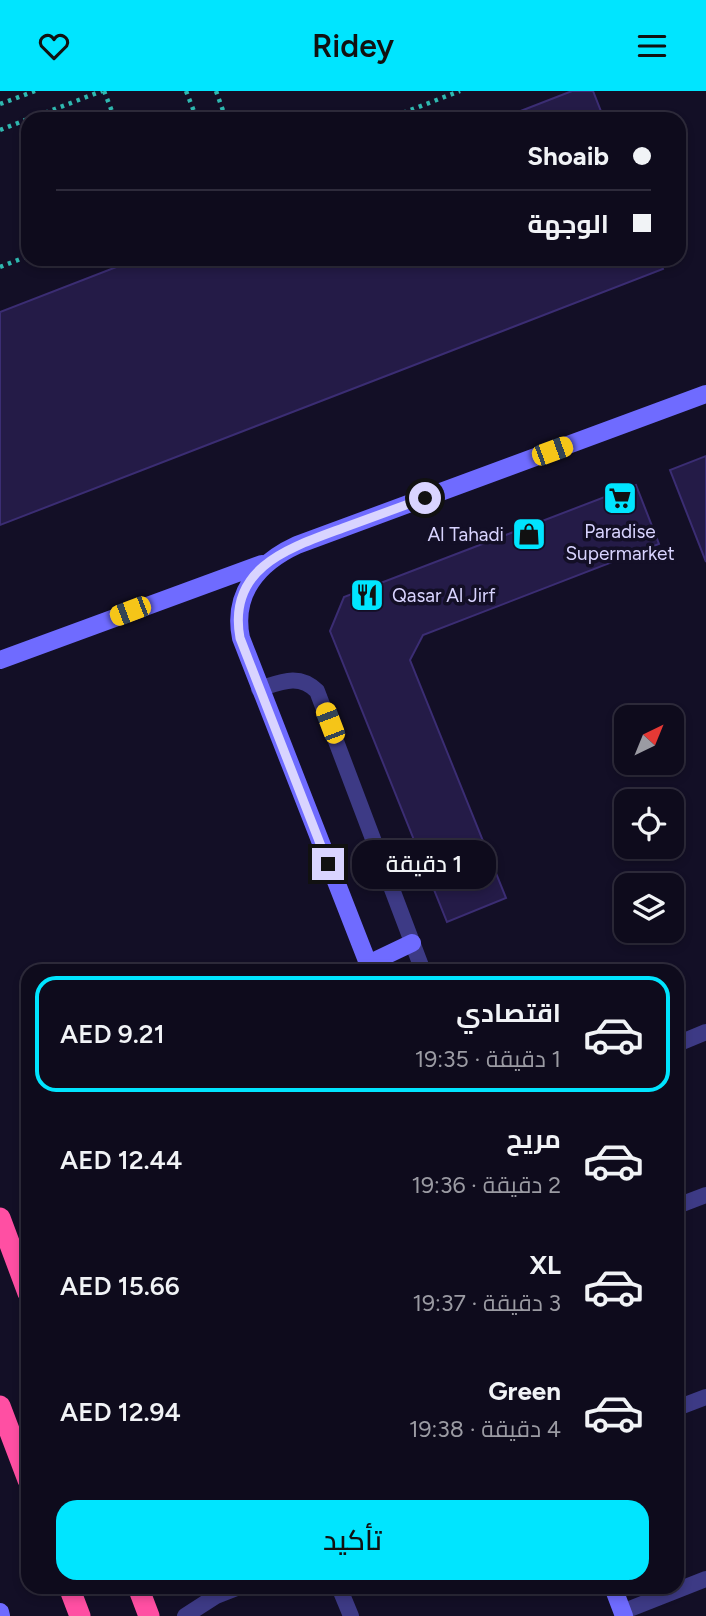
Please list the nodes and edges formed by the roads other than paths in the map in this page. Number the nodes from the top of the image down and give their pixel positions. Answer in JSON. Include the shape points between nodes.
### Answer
{"nodes":[{"id":1,"x":706,"y":394,"type":"edge"},
{"id":2,"x":265,"y":563,"type":"junction"},
{"id":3,"x":0,"y":660,"type":"edge"},
{"id":4,"x":259,"y":689,"type":"junction"},
{"id":5,"x":412,"y":943,"type":"junction"},
{"id":6,"x":367,"y":964,"type":"edge"},
{"id":7,"x":376,"y":964,"type":"edge"},
{"id":8,"x":420,"y":964,"type":"edge"},
{"id":9,"x":706,"y":1032,"type":"edge"},
{"id":10,"x":684,"y":1041,"type":"edge"},
{"id":11,"x":706,"y":1195,"type":"edge"},
{"id":12,"x":684,"y":1203,"type":"edge"},
{"id":13,"x":0,"y":1218,"type":"edge"},
{"id":14,"x":21,"y":1274,"type":"edge"},
{"id":15,"x":706,"y":1397,"type":"edge"},
{"id":16,"x":684,"y":1405,"type":"edge"},
{"id":17,"x":0,"y":1406,"type":"edge"},
{"id":18,"x":21,"y":1462,"type":"edge"},
{"id":19,"x":706,"y":1579,"type":"edge"},
{"id":20,"x":684,"y":1588,"type":"edge"},
{"id":21,"x":72,"y":1594,"type":"edge"},
{"id":22,"x":141,"y":1594,"type":"edge"},
{"id":23,"x":221,"y":1594,"type":"edge"},
{"id":24,"x":342,"y":1594,"type":"edge"},
{"id":25,"x":616,"y":1594,"type":"edge"},
{"id":26,"x":670,"y":1594,"type":"edge"},
{"id":27,"x":623,"y":1614,"type":"edge"},
{"id":28,"x":349,"y":1615,"type":"edge"},
{"id":29,"x":80,"y":1616,"type":"edge"},
{"id":30,"x":149,"y":1616,"type":"edge"},
{"id":31,"x":186,"y":1616,"type":"edge"}],
"edges":[{"from":1,"to":2,"type":"street","via":[[297,545]]},
{"from":2,"to":3,"type":"street"},
{"from":2,"to":4,"type":"street","via":[[241,597],[237,618]]},
{"from":4,"to":5,"type":"lane","via":[[294,679],[317,691]]},
{"from":4,"to":6,"type":"street"},
{"from":5,"to":7,"type":"street"},
{"from":5,"to":8,"type":"lane"},
{"from":9,"to":10,"type":"lane"},
{"from":11,"to":12,"type":"lane"},
{"from":13,"to":14,"type":"highway"},
{"from":15,"to":16,"type":"lane"},
{"from":17,"to":18,"type":"highway"},
{"from":19,"to":20,"type":"lane"},
{"from":21,"to":29,"type":"highway"},
{"from":22,"to":30,"type":"highway"},
{"from":23,"to":31,"type":"lane"},
{"from":24,"to":28,"type":"lane"},
{"from":25,"to":27,"type":"street"},
{"from":26,"to":27,"type":"lane"}]}
